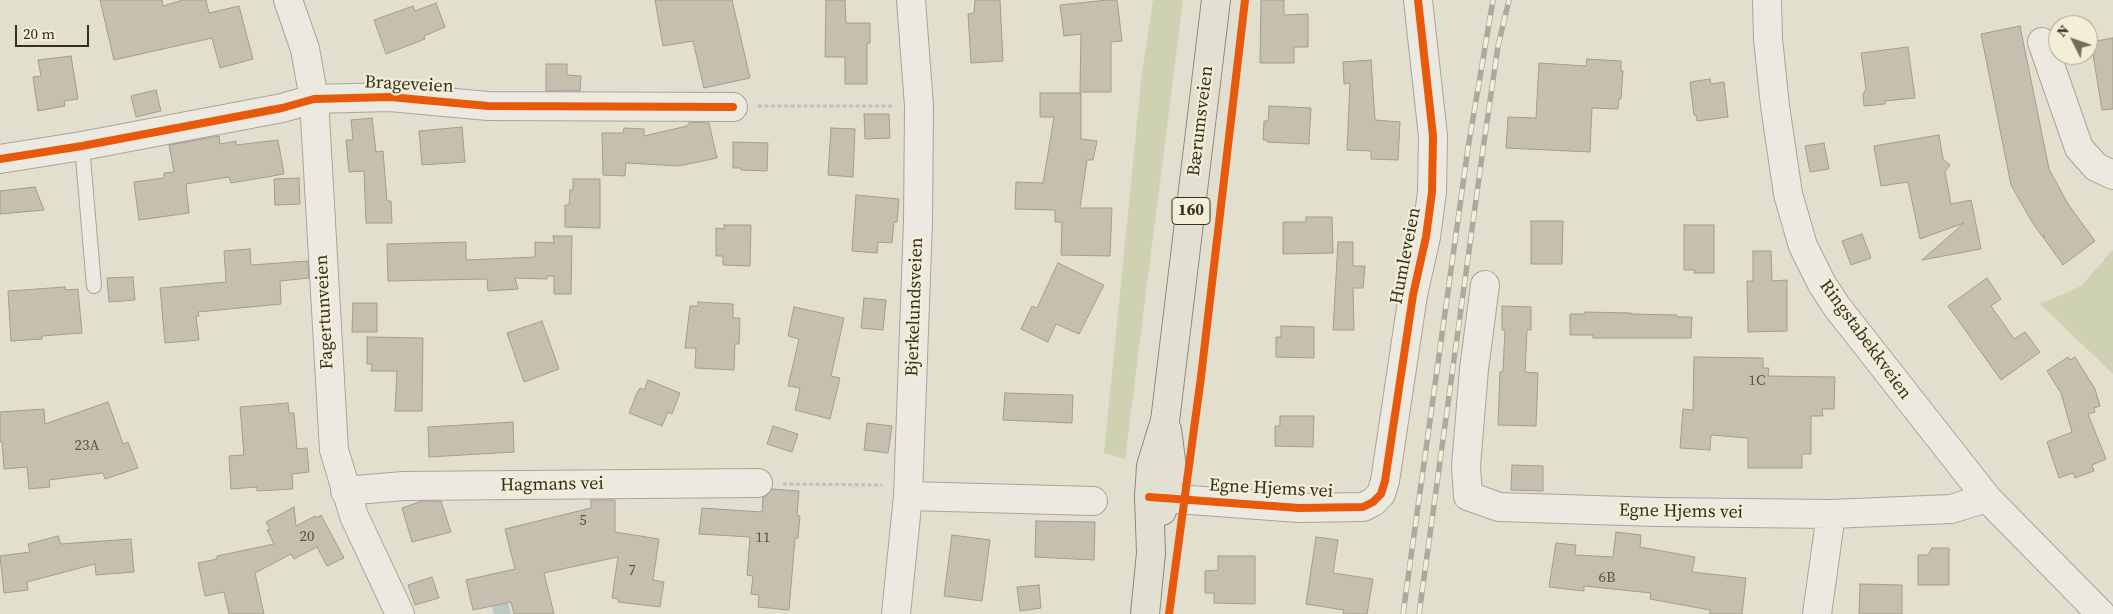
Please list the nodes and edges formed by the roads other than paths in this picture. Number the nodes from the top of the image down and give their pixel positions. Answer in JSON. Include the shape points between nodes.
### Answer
{"nodes":[{"id":1,"x":288,"y":0,"type":"edge"},
{"id":2,"x":911,"y":0,"type":"edge"},
{"id":3,"x":1216,"y":0,"type":"edge"},
{"id":4,"x":1418,"y":0,"type":"edge"},
{"id":5,"x":1766,"y":0,"type":"edge"},
{"id":6,"x":2042,"y":42,"type":"dead end"},
{"id":7,"x":314,"y":99,"type":"junction"},
{"id":8,"x":733,"y":107,"type":"road end"},
{"id":9,"x":82,"y":146,"type":"junction"},
{"id":10,"x":0,"y":159,"type":"edge"},
{"id":11,"x":2113,"y":175,"type":"edge"},
{"id":12,"x":1485,"y":285,"type":"dead end"},
{"id":13,"x":94,"y":286,"type":"dead end"},
{"id":14,"x":758,"y":483,"type":"dead end"},
{"id":15,"x":345,"y":491,"type":"junction"},
{"id":16,"x":908,"y":496,"type":"junction"},
{"id":17,"x":1157,"y":498,"type":"junction"},
{"id":18,"x":1987,"y":498,"type":"junction"},
{"id":19,"x":1093,"y":501,"type":"dead end"},
{"id":20,"x":1363,"y":507,"type":"joint"},
{"id":21,"x":1831,"y":514,"type":"junction"},
{"id":22,"x":400,"y":614,"type":"edge"},
{"id":23,"x":896,"y":614,"type":"edge"},
{"id":24,"x":1145,"y":614,"type":"edge"},
{"id":25,"x":1817,"y":614,"type":"edge"},
{"id":26,"x":2101,"y":614,"type":"edge"}],
"edges":[{"from":1,"to":7,"type":"street","name":"Fagertunveien","via":[[305,49]]},
{"from":2,"to":16,"type":"street","name":"Bjerkelundsveien","via":[[919,106]]},
{"from":3,"to":17,"type":"main road","name":"Bærumsveien","number":"160","via":[[1165,421],[1172,467]]},
{"from":4,"to":20,"type":"street","name":"Humleveien","via":[[1433,136],[1431,200],[1385,481],[1381,494]]},
{"from":5,"to":18,"type":"street","name":"Ringstabekkveien","via":[[1775,106],[1788,194],[1803,246],[1827,281],[1837,307]]},
{"from":6,"to":11,"type":"street","via":[[2079,148],[2096,167]]},
{"from":7,"to":8,"type":"street","name":"Brageveien","via":[[390,97],[488,106]]},
{"from":7,"to":9,"type":"street","name":"Brageveien"},
{"from":7,"to":15,"type":"street","name":"Fagertunveien","via":[[334,450]]},
{"from":9,"to":10,"type":"street","name":"Brageveien"},
{"from":9,"to":13,"type":"lane"},
{"from":12,"to":21,"type":"street","name":"Egne Hjems vei","via":[[1466,466],[1468,496],[1499,507]]},
{"from":14,"to":15,"type":"street","name":"Hagmans vei","via":[[403,486]]},
{"from":15,"to":22,"type":"street","name":"Fagertunveien"},
{"from":16,"to":19,"type":"street"},
{"from":16,"to":23,"type":"street","name":"Bjerkelundsveien"},
{"from":17,"to":20,"type":"street","name":"Egne Hjems vei","via":[[1299,508]]},
{"from":17,"to":24,"type":"main road","name":"Bærumsveien","number":"160"},
{"from":18,"to":21,"type":"street","name":"Egne Hjems vei","via":[[1951,509]]},
{"from":18,"to":26,"type":"street","name":"Ringstabekkveien"},
{"from":21,"to":25,"type":"street"}]}
